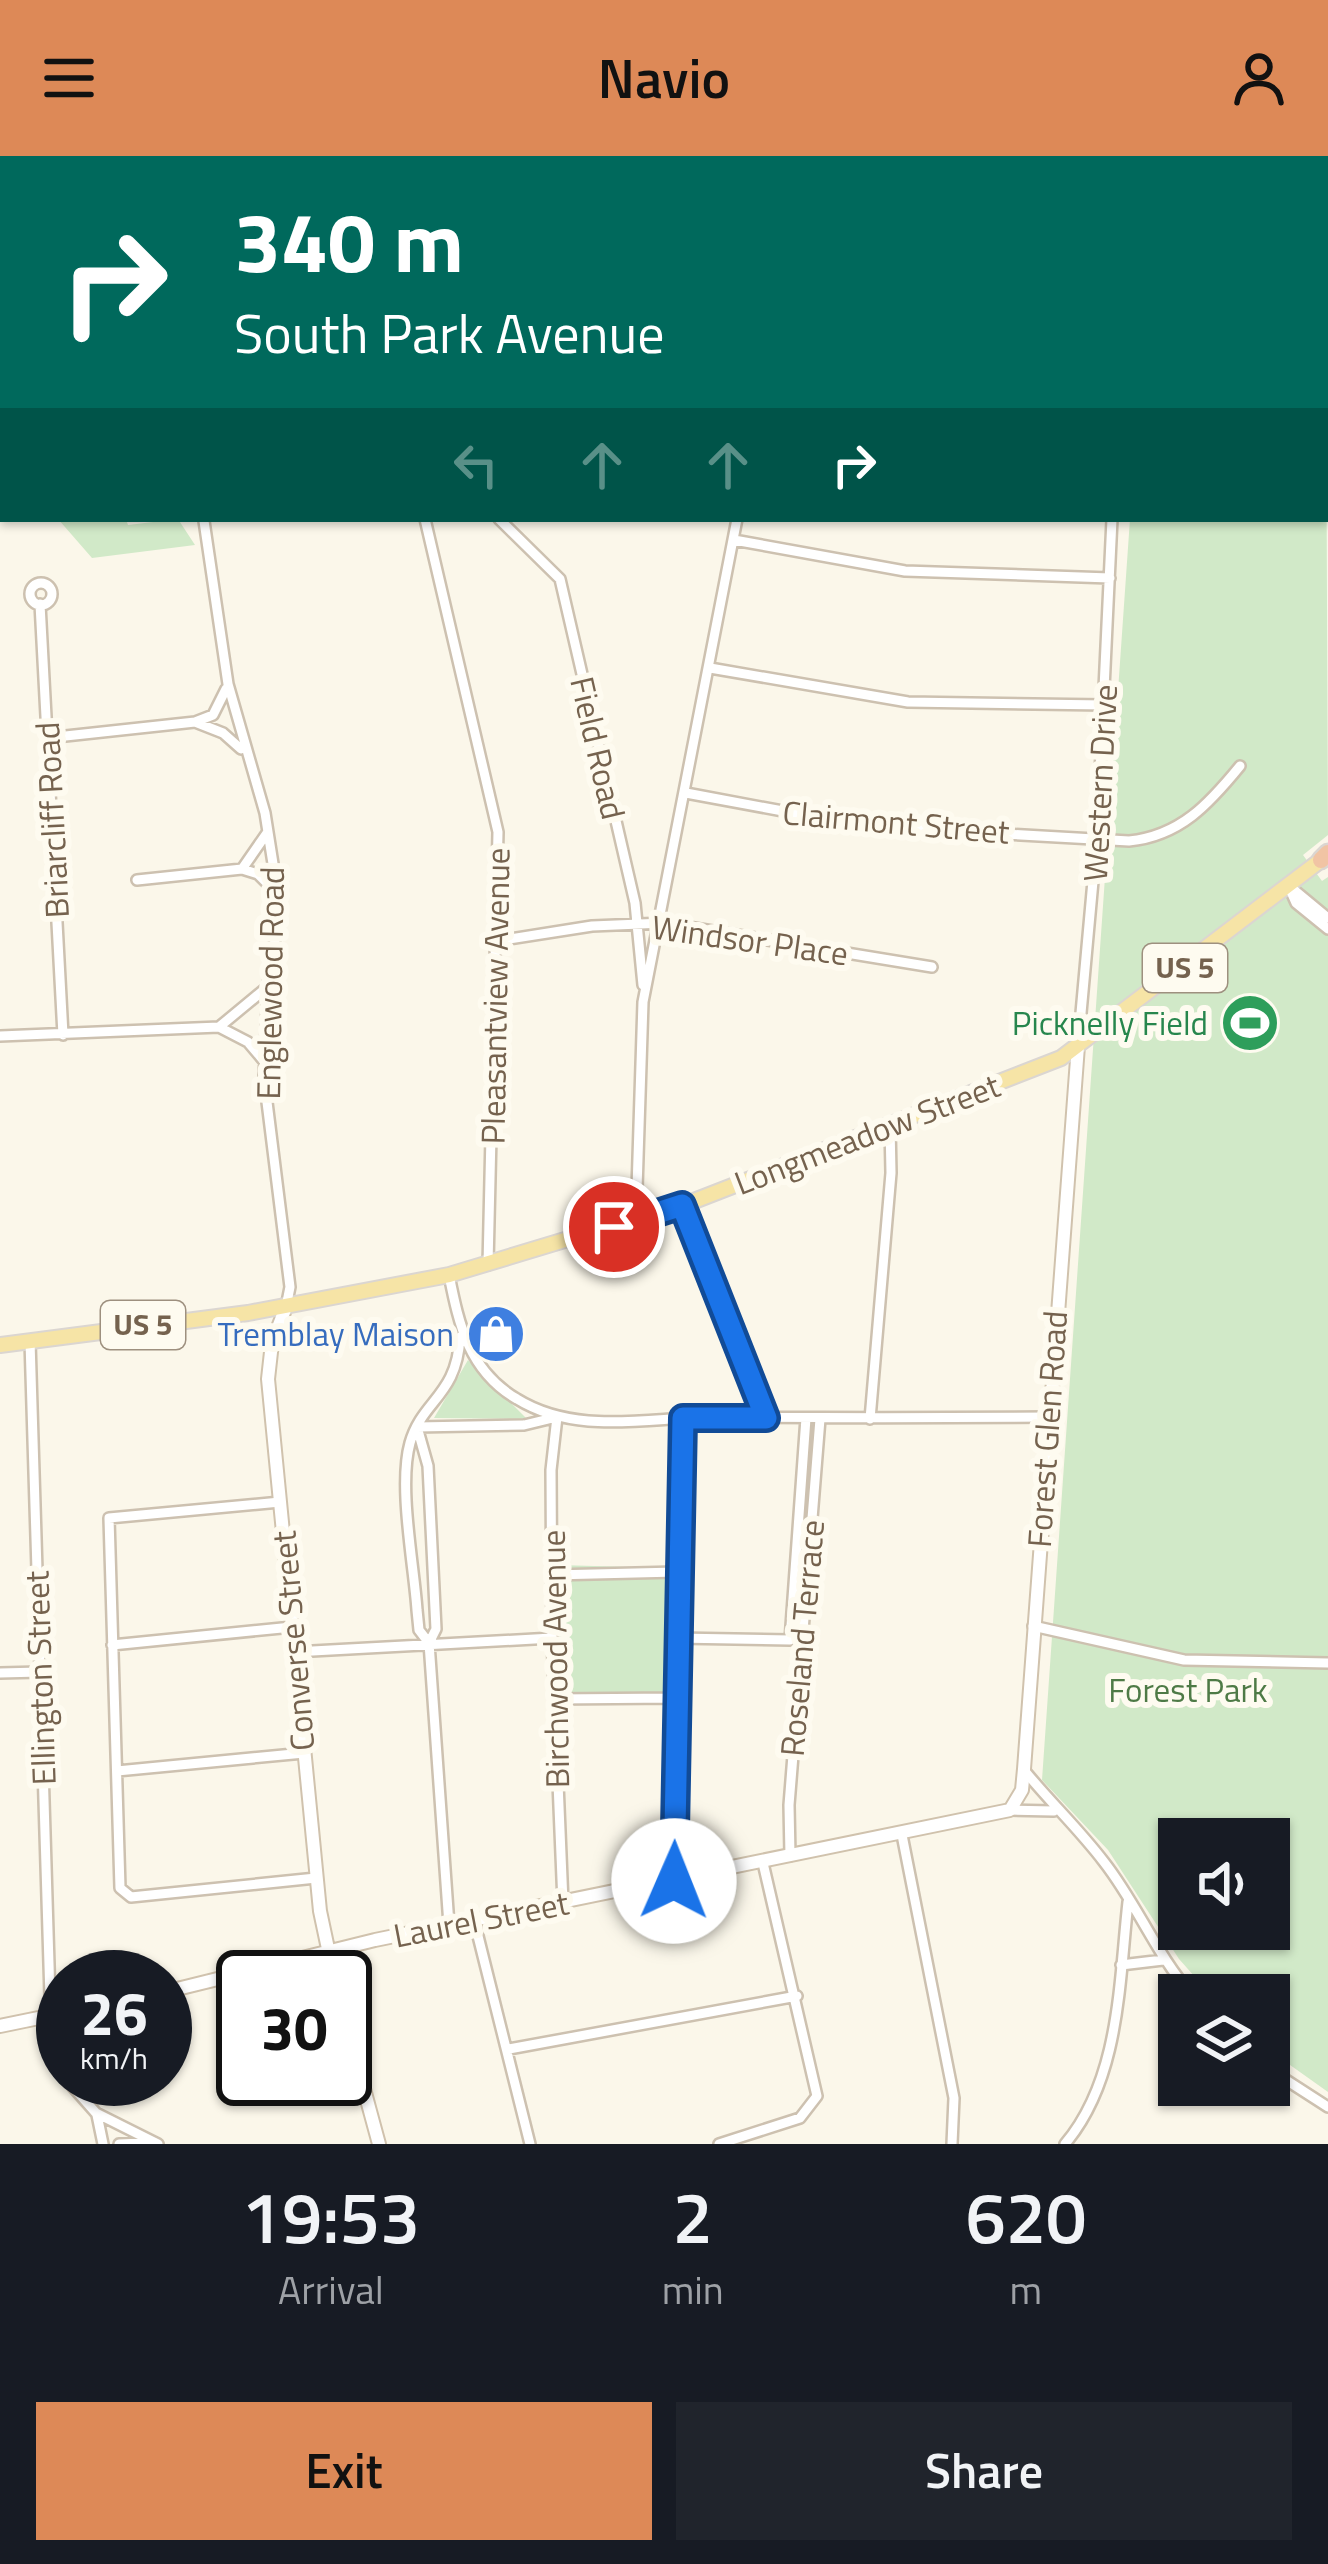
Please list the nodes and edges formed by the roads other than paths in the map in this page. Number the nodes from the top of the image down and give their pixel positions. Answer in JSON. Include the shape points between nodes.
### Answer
{"nodes":[{"id":1,"x":202,"y":522,"type":"edge"},
{"id":2,"x":426,"y":522,"type":"edge"},
{"id":3,"x":502,"y":522,"type":"edge"},
{"id":4,"x":737,"y":522,"type":"edge"},
{"id":5,"x":1112,"y":522,"type":"edge"},
{"id":6,"x":734,"y":540,"type":"junction"},
{"id":7,"x":1110,"y":578,"type":"junction"},
{"id":8,"x":40,"y":604,"type":"dead end"},
{"id":9,"x":710,"y":668,"type":"junction"},
{"id":10,"x":228,"y":684,"type":"junction"},
{"id":11,"x":1105,"y":705,"type":"junction"},
{"id":12,"x":195,"y":722,"type":"junction"},
{"id":13,"x":47,"y":737,"type":"junction"},
{"id":14,"x":248,"y":758,"type":"junction"},
{"id":15,"x":1240,"y":766,"type":"dead end"},
{"id":16,"x":686,"y":793,"type":"junction"},
{"id":17,"x":268,"y":829,"type":"junction"},
{"id":18,"x":1102,"y":838,"type":"junction"},
{"id":19,"x":1326,"y":856,"type":"edge"},
{"id":20,"x":242,"y":869,"type":"junction"},
{"id":21,"x":137,"y":880,"type":"dead end"},
{"id":22,"x":1288,"y":885,"type":"junction"},
{"id":23,"x":277,"y":893,"type":"junction"},
{"id":24,"x":1328,"y":918,"type":"edge"},
{"id":25,"x":662,"y":923,"type":"junction"},
{"id":26,"x":638,"y":924,"type":"junction"},
{"id":27,"x":1328,"y":929,"type":"edge"},
{"id":28,"x":497,"y":941,"type":"junction"},
{"id":29,"x":932,"y":967,"type":"dead end"},
{"id":30,"x":268,"y":985,"type":"junction"},
{"id":31,"x":643,"y":1002,"type":"junction"},
{"id":32,"x":218,"y":1027,"type":"junction"},
{"id":33,"x":63,"y":1035,"type":"junction"},
{"id":34,"x":0,"y":1036,"type":"edge"},
{"id":35,"x":1078,"y":1046,"type":"junction"},
{"id":36,"x":264,"y":1061,"type":"junction"},
{"id":37,"x":890,"y":1125,"type":"junction"},
{"id":38,"x":682,"y":1205,"type":"junction"},
{"id":39,"x":636,"y":1220,"type":"junction"},
{"id":40,"x":488,"y":1265,"type":"junction"},
{"id":41,"x":449,"y":1275,"type":"junction"},
{"id":42,"x":286,"y":1307,"type":"junction"},
{"id":43,"x":460,"y":1335,"type":"junction"},
{"id":44,"x":30,"y":1341,"type":"junction"},
{"id":45,"x":0,"y":1345,"type":"edge"},
{"id":46,"x":557,"y":1417,"type":"junction"},
{"id":47,"x":1048,"y":1417,"type":"junction"},
{"id":48,"x":683,"y":1418,"type":"junction"},
{"id":49,"x":766,"y":1418,"type":"junction"},
{"id":50,"x":806,"y":1418,"type":"junction"},
{"id":51,"x":820,"y":1419,"type":"junction"},
{"id":52,"x":870,"y":1419,"type":"junction"},
{"id":53,"x":417,"y":1427,"type":"junction"},
{"id":54,"x":280,"y":1502,"type":"junction"},
{"id":55,"x":677,"y":1572,"type":"junction"},
{"id":56,"x":552,"y":1575,"type":"junction"},
{"id":57,"x":1033,"y":1626,"type":"junction"},
{"id":58,"x":292,"y":1627,"type":"junction"},
{"id":59,"x":552,"y":1637,"type":"junction"},
{"id":60,"x":676,"y":1638,"type":"junction"},
{"id":61,"x":796,"y":1640,"type":"junction"},
{"id":62,"x":429,"y":1643,"type":"junction"},
{"id":63,"x":112,"y":1645,"type":"junction"},
{"id":64,"x":295,"y":1652,"type":"junction"},
{"id":65,"x":1328,"y":1663,"type":"edge"},
{"id":66,"x":40,"y":1672,"type":"junction"},
{"id":67,"x":0,"y":1673,"type":"edge"},
{"id":68,"x":675,"y":1698,"type":"junction"},
{"id":69,"x":554,"y":1699,"type":"junction"},
{"id":70,"x":304,"y":1753,"type":"junction"},
{"id":71,"x":1024,"y":1769,"type":"junction"},
{"id":72,"x":117,"y":1771,"type":"junction"},
{"id":73,"x":1010,"y":1810,"type":"junction"},
{"id":74,"x":1054,"y":1811,"type":"junction"},
{"id":75,"x":902,"y":1835,"type":"junction"},
{"id":76,"x":790,"y":1857,"type":"junction"},
{"id":77,"x":763,"y":1863,"type":"junction"},
{"id":78,"x":316,"y":1878,"type":"junction"},
{"id":79,"x":674,"y":1881,"type":"junction"},
{"id":80,"x":1128,"y":1902,"type":"junction"},
{"id":81,"x":563,"y":1903,"type":"junction"},
{"id":82,"x":475,"y":1920,"type":"junction"},
{"id":83,"x":449,"y":1925,"type":"junction"},
{"id":84,"x":54,"y":1950,"type":"edge"},
{"id":85,"x":327,"y":1950,"type":"edge"},
{"id":86,"x":332,"y":1950,"type":"edge"},
{"id":87,"x":1164,"y":1960,"type":"junction"},
{"id":88,"x":1121,"y":1965,"type":"junction"},
{"id":89,"x":1175,"y":1974,"type":"edge"},
{"id":90,"x":797,"y":1996,"type":"junction"},
{"id":91,"x":36,"y":2018,"type":"edge"},
{"id":92,"x":0,"y":2026,"type":"edge"},
{"id":93,"x":509,"y":2050,"type":"junction"},
{"id":94,"x":1290,"y":2083,"type":"edge"},
{"id":95,"x":90,"y":2106,"type":"edge"},
{"id":96,"x":369,"y":2106,"type":"edge"},
{"id":97,"x":1328,"y":2107,"type":"edge"},
{"id":98,"x":96,"y":2113,"type":"junction"},
{"id":99,"x":103,"y":2144,"type":"edge"},
{"id":100,"x":119,"y":2144,"type":"edge"},
{"id":101,"x":154,"y":2144,"type":"edge"},
{"id":102,"x":379,"y":2144,"type":"edge"},
{"id":103,"x":530,"y":2144,"type":"edge"},
{"id":104,"x":719,"y":2144,"type":"edge"},
{"id":105,"x":952,"y":2144,"type":"edge"},
{"id":106,"x":1065,"y":2144,"type":"edge"}],
"edges":[{"from":1,"to":10,"type":"street","name":"Englewood Road"},
{"from":2,"to":28,"type":"street","name":"Pleasantview Avenue","via":[[496,818]]},
{"from":3,"to":26,"type":"street","name":"Field Road","via":[[560,579]]},
{"from":4,"to":6,"type":"street","name":"Field Road"},
{"from":5,"to":7,"type":"street","name":"Western Drive"},
{"from":6,"to":7,"type":"street","via":[[916,572]]},
{"from":6,"to":9,"type":"street","name":"Field Road"},
{"from":7,"to":11,"type":"street","name":"Western Drive"},
{"from":8,"to":13,"type":"street","name":"Briarcliff Road"},
{"from":9,"to":11,"type":"street","via":[[908,702]]},
{"from":9,"to":16,"type":"street","name":"Field Road"},
{"from":10,"to":12,"type":"street","via":[[217,712]]},
{"from":10,"to":14,"type":"street","name":"Englewood Road"},
{"from":11,"to":18,"type":"street","name":"Western Drive"},
{"from":12,"to":13,"type":"street"},
{"from":12,"to":14,"type":"street","via":[[223,733]]},
{"from":13,"to":33,"type":"street","name":"Briarcliff Road"},
{"from":14,"to":17,"type":"street","name":"Englewood Road"},
{"from":15,"to":18,"type":"street","name":"Clairmont Street","via":[[1175,828],[1143,839]]},
{"from":16,"to":18,"type":"street","name":"Clairmont Street","via":[[863,826]]},
{"from":16,"to":25,"type":"street","name":"Field Road"},
{"from":17,"to":20,"type":"street"},
{"from":17,"to":23,"type":"street","name":"Englewood Road"},
{"from":18,"to":35,"type":"street","name":"Western Drive"},
{"from":19,"to":22,"type":"main road","name":"Longmeadow Street","number":"US 5"},
{"from":20,"to":21,"type":"street"},
{"from":20,"to":23,"type":"street"},
{"from":22,"to":24,"type":"street"},
{"from":22,"to":27,"type":"street","via":[[1296,903]]},
{"from":22,"to":35,"type":"main road","name":"Longmeadow Street","number":"US 5"},
{"from":23,"to":30,"type":"street","name":"Englewood Road"},
{"from":25,"to":26,"type":"street","name":"Windsor Place"},
{"from":25,"to":29,"type":"street","name":"Windsor Place"},
{"from":25,"to":31,"type":"street","name":"Field Road"},
{"from":26,"to":28,"type":"street","name":"Windsor Place"},
{"from":26,"to":31,"type":"street","name":"Field Road"},
{"from":28,"to":40,"type":"street","name":"Pleasantview Avenue"},
{"from":30,"to":32,"type":"street"},
{"from":30,"to":36,"type":"street","name":"Englewood Road"},
{"from":31,"to":39,"type":"street","name":"Field Road"},
{"from":32,"to":33,"type":"street"},
{"from":32,"to":36,"type":"street"},
{"from":33,"to":34,"type":"street"},
{"from":35,"to":37,"type":"main road","name":"Longmeadow Street","number":"US 5"},
{"from":35,"to":47,"type":"street","name":"Forest Glen Road"},
{"from":36,"to":42,"type":"street","name":"Englewood Road"},
{"from":37,"to":38,"type":"main road","name":"Longmeadow Street","number":"US 5"},
{"from":37,"to":52,"type":"street"},
{"from":38,"to":39,"type":"main road","name":"Longmeadow Street","number":"US 5"},
{"from":38,"to":49,"type":"street"},
{"from":39,"to":40,"type":"main road","name":"Longmeadow Street","number":"US 5"},
{"from":40,"to":41,"type":"main road","name":"Longmeadow Street","number":"US 5"},
{"from":41,"to":42,"type":"main road","name":"Longmeadow Street","number":"US 5"},
{"from":41,"to":43,"type":"street"},
{"from":42,"to":44,"type":"main road","name":"Longmeadow Street","number":"US 5"},
{"from":42,"to":54,"type":"street","name":"Converse Street","via":[[268,1362]]},
{"from":43,"to":46,"type":"street","via":[[505,1391]]},
{"from":43,"to":53,"type":"street","via":[[450,1385]]},
{"from":44,"to":45,"type":"main road","name":"Longmeadow Street","number":"US 5"},
{"from":44,"to":66,"type":"street","name":"Ellington Street"},
{"from":46,"to":48,"type":"street"},
{"from":46,"to":53,"type":"street"},
{"from":46,"to":56,"type":"street","name":"Birchwood Avenue"},
{"from":47,"to":52,"type":"street"},
{"from":47,"to":57,"type":"street","name":"Forest Glen Road"},
{"from":48,"to":49,"type":"street"},
{"from":48,"to":55,"type":"street"},
{"from":49,"to":50,"type":"street"},
{"from":50,"to":51,"type":"street"},
{"from":50,"to":61,"type":"street"},
{"from":51,"to":52,"type":"street"},
{"from":51,"to":61,"type":"street","name":"Roseland Terrace"},
{"from":53,"to":62,"type":"street","via":[[428,1466],[436,1602]]},
{"from":53,"to":62,"type":"street","via":[[409,1505],[419,1630]]},
{"from":54,"to":58,"type":"street","name":"Converse Street"},
{"from":54,"to":63,"type":"street","via":[[109,1519]]},
{"from":55,"to":56,"type":"street"},
{"from":55,"to":60,"type":"street"},
{"from":56,"to":59,"type":"street","name":"Birchwood Avenue"},
{"from":57,"to":65,"type":"street","via":[[1159,1657]]},
{"from":57,"to":71,"type":"street","name":"Forest Glen Road"},
{"from":58,"to":63,"type":"street"},
{"from":58,"to":64,"type":"street","name":"Converse Street"},
{"from":59,"to":62,"type":"street"},
{"from":59,"to":69,"type":"street","name":"Birchwood Avenue"},
{"from":60,"to":61,"type":"street"},
{"from":60,"to":68,"type":"street"},
{"from":61,"to":76,"type":"street","name":"Roseland Terrace"},
{"from":62,"to":64,"type":"street"},
{"from":62,"to":83,"type":"street"},
{"from":63,"to":72,"type":"street"},
{"from":64,"to":70,"type":"street","name":"Converse Street"},
{"from":66,"to":67,"type":"street"},
{"from":66,"to":84,"type":"street","name":"Ellington Street"},
{"from":68,"to":69,"type":"street"},
{"from":68,"to":79,"type":"street"},
{"from":69,"to":81,"type":"street","name":"Birchwood Avenue"},
{"from":70,"to":72,"type":"street"},
{"from":70,"to":78,"type":"street","name":"Converse Street"},
{"from":71,"to":73,"type":"street","name":"Forest Glen Road"},
{"from":71,"to":74,"type":"street"},
{"from":72,"to":78,"type":"street","via":[[120,1888],[131,1897]]},
{"from":73,"to":74,"type":"street"},
{"from":73,"to":75,"type":"street","name":"Laurel Street"},
{"from":74,"to":80,"type":"street","via":[[1107,1864]]},
{"from":75,"to":76,"type":"street","name":"Laurel Street"},
{"from":75,"to":105,"type":"street","via":[[953,2098]]},
{"from":76,"to":77,"type":"street","name":"Laurel Street"},
{"from":77,"to":79,"type":"street","name":"Laurel Street"},
{"from":77,"to":90,"type":"street"},
{"from":78,"to":85,"type":"street","name":"Converse Street"},
{"from":79,"to":81,"type":"street","name":"Laurel Street"},
{"from":80,"to":87,"type":"street"},
{"from":80,"to":88,"type":"street"},
{"from":81,"to":82,"type":"street","name":"Laurel Street"},
{"from":82,"to":83,"type":"street","name":"Laurel Street"},
{"from":82,"to":93,"type":"street"},
{"from":83,"to":86,"type":"street","name":"Laurel Street"},
{"from":87,"to":88,"type":"street"},
{"from":87,"to":89,"type":"street"},
{"from":88,"to":106,"type":"street","via":[[1104,2073]]},
{"from":90,"to":93,"type":"street"},
{"from":90,"to":104,"type":"street","via":[[817,2080],[815,2105],[793,2121]]},
{"from":91,"to":92,"type":"street"},
{"from":93,"to":103,"type":"street"},
{"from":94,"to":97,"type":"street"},
{"from":95,"to":98,"type":"street"},
{"from":96,"to":102,"type":"street"},
{"from":98,"to":99,"type":"street"},
{"from":98,"to":101,"type":"street"},
{"from":100,"to":101,"type":"street"}]}
